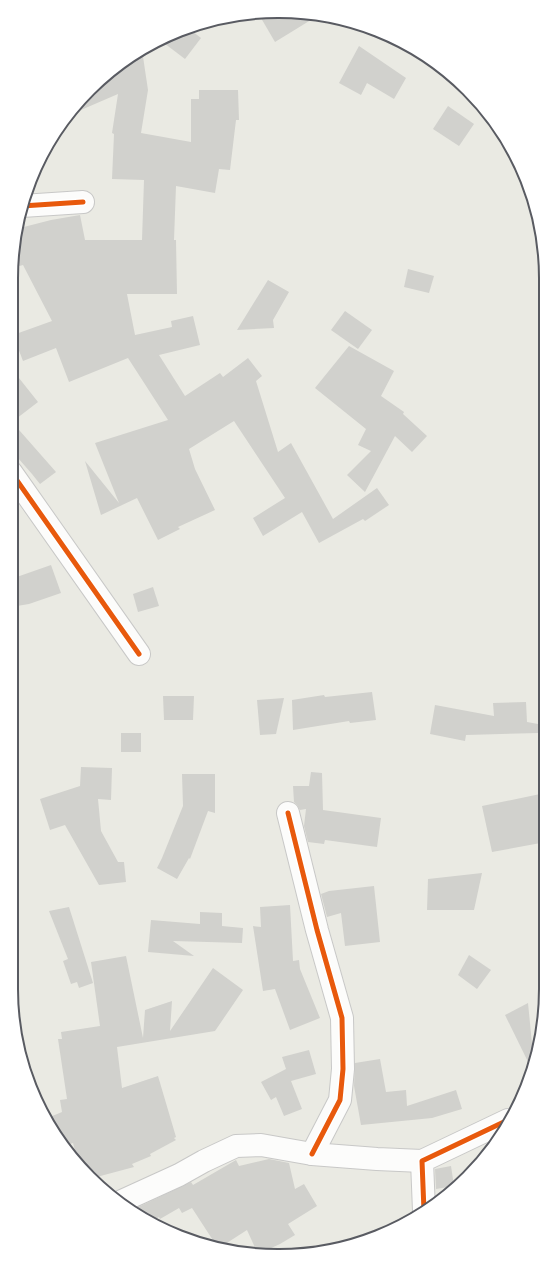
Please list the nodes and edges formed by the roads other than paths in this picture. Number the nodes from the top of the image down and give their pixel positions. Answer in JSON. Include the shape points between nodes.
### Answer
{"nodes":[{"id":1,"x":84,"y":202,"type":"dead end"},
{"id":2,"x":29,"y":206,"type":"edge"},
{"id":3,"x":18,"y":482,"type":"edge"},
{"id":4,"x":138,"y":654,"type":"dead end"},
{"id":5,"x":288,"y":813,"type":"dead end"},
{"id":6,"x":501,"y":1123,"type":"edge"},
{"id":7,"x":312,"y":1154,"type":"junction"},
{"id":8,"x":422,"y":1161,"type":"junction"},
{"id":9,"x":126,"y":1199,"type":"edge"},
{"id":10,"x":424,"y":1204,"type":"edge"}],
"edges":[{"from":1,"to":2,"type":"street"},
{"from":3,"to":4,"type":"street"},
{"from":5,"to":7,"type":"street","via":[[342,1018],[343,1069],[340,1100]]},
{"from":6,"to":8,"type":"street"},
{"from":7,"to":8,"type":"street"},
{"from":7,"to":9,"type":"street","via":[[261,1145],[236,1146]]},
{"from":8,"to":10,"type":"street"}]}
